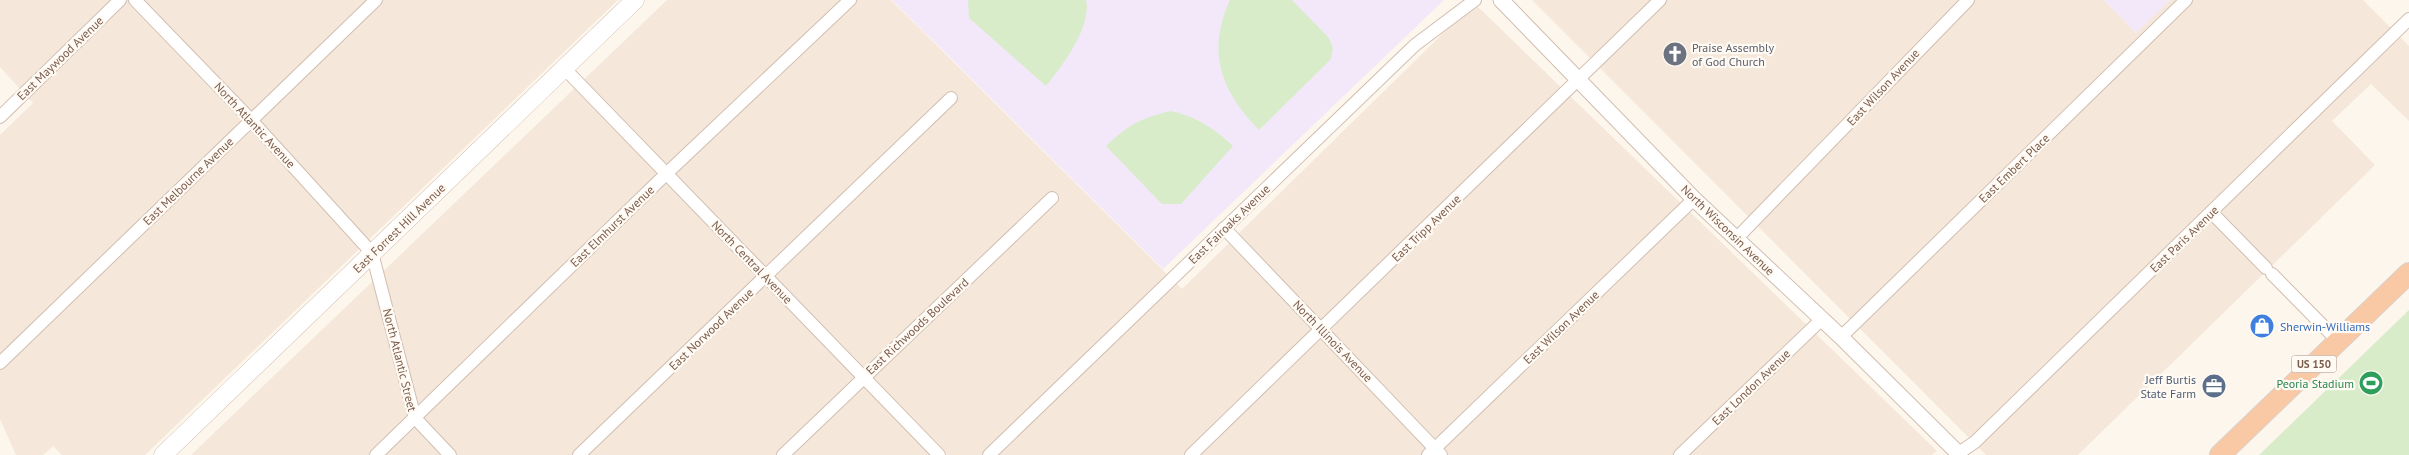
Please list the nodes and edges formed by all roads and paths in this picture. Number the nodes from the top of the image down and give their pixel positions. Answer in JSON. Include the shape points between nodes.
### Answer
{"nodes":[{"id":1,"x":120,"y":0,"type":"edge"},
{"id":2,"x":135,"y":0,"type":"edge"},
{"id":3,"x":376,"y":0,"type":"edge"},
{"id":4,"x":635,"y":0,"type":"edge"},
{"id":5,"x":850,"y":0,"type":"edge"},
{"id":6,"x":1476,"y":0,"type":"edge"},
{"id":7,"x":1501,"y":0,"type":"edge"},
{"id":8,"x":1660,"y":0,"type":"edge"},
{"id":9,"x":1968,"y":0,"type":"edge"},
{"id":10,"x":2186,"y":0,"type":"edge"},
{"id":11,"x":2409,"y":19,"type":"edge"},
{"id":12,"x":564,"y":68,"type":"junction"},
{"id":13,"x":1579,"y":80,"type":"junction"},
{"id":14,"x":951,"y":98,"type":"dead end"},
{"id":15,"x":0,"y":117,"type":"edge"},
{"id":16,"x":251,"y":120,"type":"junction"},
{"id":17,"x":666,"y":174,"type":"junction"},
{"id":18,"x":1052,"y":198,"type":"dead end"},
{"id":19,"x":1694,"y":199,"type":"junction"},
{"id":20,"x":2212,"y":213,"type":"junction"},
{"id":21,"x":1224,"y":228,"type":"junction"},
{"id":22,"x":1736,"y":239,"type":"junction"},
{"id":23,"x":372,"y":253,"type":"junction"},
{"id":24,"x":2409,"y":273,"type":"edge"},
{"id":25,"x":766,"y":276,"type":"junction"},
{"id":26,"x":1822,"y":319,"type":"junction"},
{"id":27,"x":1321,"y":329,"type":"junction"},
{"id":28,"x":1841,"y":337,"type":"junction"},
{"id":29,"x":2338,"y":341,"type":"junction"},
{"id":30,"x":0,"y":363,"type":"edge"},
{"id":31,"x":864,"y":376,"type":"junction"},
{"id":32,"x":414,"y":418,"type":"junction"},
{"id":33,"x":1435,"y":453,"type":"edge"},
{"id":34,"x":1958,"y":454,"type":"edge"},
{"id":35,"x":163,"y":455,"type":"edge"},
{"id":36,"x":376,"y":455,"type":"edge"},
{"id":37,"x":450,"y":455,"type":"edge"},
{"id":38,"x":579,"y":455,"type":"edge"},
{"id":39,"x":783,"y":455,"type":"edge"},
{"id":40,"x":939,"y":455,"type":"edge"},
{"id":41,"x":989,"y":455,"type":"edge"},
{"id":42,"x":1191,"y":455,"type":"edge"},
{"id":43,"x":1680,"y":455,"type":"edge"},
{"id":44,"x":2220,"y":455,"type":"edge"}],
"edges":[{"from":1,"to":15,"type":"street","name":"East Maywood Avenue"},
{"from":2,"to":16,"type":"street","name":"North Atlantic Avenue"},
{"from":3,"to":16,"type":"street","name":"East Melbourne Avenue"},
{"from":4,"to":12,"type":"main road","name":"East Forrest Hill Avenue"},
{"from":5,"to":17,"type":"street","name":"East Elmhurst Avenue"},
{"from":6,"to":21,"type":"street","name":"East Fairoaks Avenue","via":[[1415,44]]},
{"from":7,"to":13,"type":"street","name":"North Wisconsin Avenue"},
{"from":8,"to":13,"type":"street","name":"East Tripp Avenue"},
{"from":9,"to":22,"type":"street","name":"East Wilson Avenue"},
{"from":10,"to":28,"type":"street","name":"East Embert Place"},
{"from":11,"to":20,"type":"street","name":"East Paris Avenue"},
{"from":12,"to":17,"type":"street","name":"North Central Avenue"},
{"from":12,"to":23,"type":"main road","name":"East Forrest Hill Avenue"},
{"from":13,"to":19,"type":"street","name":"North Wisconsin Avenue"},
{"from":13,"to":27,"type":"street","name":"East Tripp Avenue"},
{"from":14,"to":25,"type":"street","name":"East Norwood Avenue"},
{"from":16,"to":23,"type":"street","name":"North Atlantic Avenue"},
{"from":16,"to":30,"type":"street","name":"East Melbourne Avenue"},
{"from":17,"to":25,"type":"street","name":"North Central Avenue"},
{"from":17,"to":32,"type":"street","name":"East Elmhurst Avenue"},
{"from":18,"to":31,"type":"street","name":"East Richwoods Boulevard"},
{"from":19,"to":22,"type":"street","name":"North Wisconsin Avenue"},
{"from":19,"to":33,"type":"street","name":"East Wilson Avenue"},
{"from":20,"to":29,"type":"street"},
{"from":20,"to":34,"type":"street","name":"East Paris Avenue"},
{"from":21,"to":27,"type":"street","name":"North Illinois Avenue"},
{"from":21,"to":41,"type":"street","name":"East Fairoaks Avenue"},
{"from":22,"to":26,"type":"street","name":"North Wisconsin Avenue"},
{"from":23,"to":32,"type":"street","name":"North Atlantic Street"},
{"from":23,"to":35,"type":"main road","name":"East Forrest Hill Avenue"},
{"from":24,"to":29,"type":"highway","number":"US 150"},
{"from":25,"to":31,"type":"street","name":"North Central Avenue"},
{"from":25,"to":38,"type":"street","name":"East Norwood Avenue"},
{"from":26,"to":28,"type":"street","name":"North Wisconsin Avenue"},
{"from":26,"to":43,"type":"street","name":"East London Avenue"},
{"from":27,"to":33,"type":"street","name":"North Illinois Avenue"},
{"from":27,"to":42,"type":"street","name":"East Tripp Avenue"},
{"from":28,"to":34,"type":"street","name":"North Wisconsin Avenue"},
{"from":29,"to":44,"type":"highway","number":"US 150"},
{"from":31,"to":39,"type":"street","name":"East Richwoods Boulevard"},
{"from":31,"to":40,"type":"street","name":"North Central Avenue"},
{"from":32,"to":36,"type":"street","name":"East Elmhurst Avenue"},
{"from":32,"to":37,"type":"street","name":"North Atlantic Street"}]}
